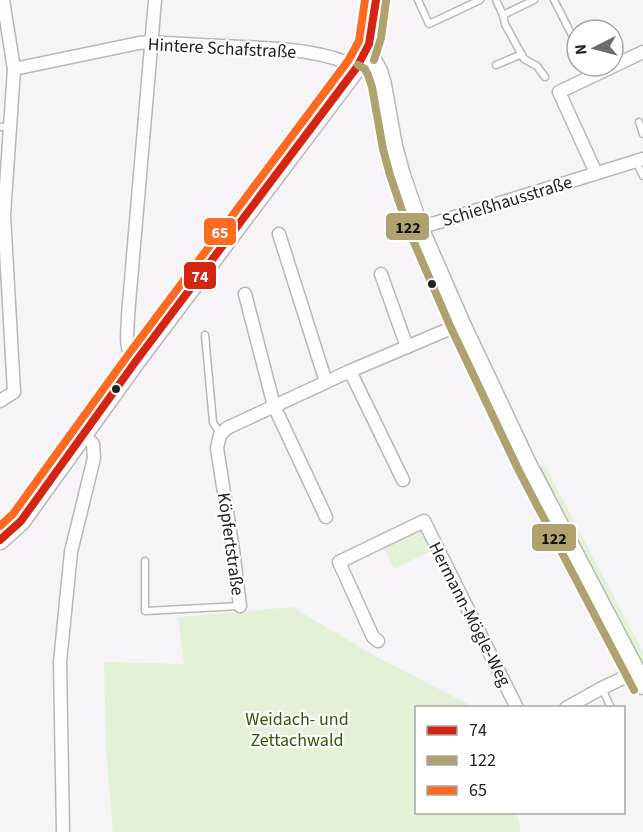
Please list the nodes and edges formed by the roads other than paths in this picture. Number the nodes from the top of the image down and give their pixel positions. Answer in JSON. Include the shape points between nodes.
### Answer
{"nodes":[{"id":1,"x":3,"y":0,"type":"edge"},
{"id":2,"x":155,"y":0,"type":"edge"},
{"id":3,"x":376,"y":0,"type":"edge"},
{"id":4,"x":418,"y":0,"type":"edge"},
{"id":5,"x":480,"y":0,"type":"edge"},
{"id":6,"x":496,"y":0,"type":"edge"},
{"id":7,"x":534,"y":0,"type":"edge"},
{"id":8,"x":554,"y":0,"type":"edge"},
{"id":9,"x":503,"y":15,"type":"junction"},
{"id":10,"x":565,"y":22,"type":"edge"},
{"id":11,"x":151,"y":42,"type":"junction"},
{"id":12,"x":643,"y":52,"type":"edge"},
{"id":13,"x":522,"y":54,"type":"junction"},
{"id":14,"x":625,"y":59,"type":"edge"},
{"id":15,"x":361,"y":62,"type":"junction"},
{"id":16,"x":496,"y":66,"type":"dead end"},
{"id":17,"x":14,"y":69,"type":"junction"},
{"id":18,"x":545,"y":77,"type":"dead end"},
{"id":19,"x":581,"y":78,"type":"edge"},
{"id":20,"x":639,"y":122,"type":"dead end"},
{"id":21,"x":5,"y":126,"type":"edge"},
{"id":22,"x":643,"y":134,"type":"edge"},
{"id":23,"x":640,"y":160,"type":"edge"},
{"id":24,"x":596,"y":173,"type":"junction"},
{"id":25,"x":643,"y":176,"type":"edge"},
{"id":26,"x":419,"y":228,"type":"junction"},
{"id":27,"x":279,"y":234,"type":"dead end"},
{"id":28,"x":381,"y":274,"type":"dead end"},
{"id":29,"x":245,"y":294,"type":"dead end"},
{"id":30,"x":461,"y":324,"type":"junction"},
{"id":31,"x":206,"y":335,"type":"dead end"},
{"id":32,"x":407,"y":347,"type":"junction"},
{"id":33,"x":136,"y":361,"type":"junction"},
{"id":34,"x":350,"y":371,"type":"junction"},
{"id":35,"x":326,"y":382,"type":"junction"},
{"id":36,"x":0,"y":401,"type":"edge"},
{"id":37,"x":274,"y":406,"type":"junction"},
{"id":38,"x":84,"y":435,"type":"junction"},
{"id":39,"x":220,"y":435,"type":"junction"},
{"id":40,"x":403,"y":480,"type":"dead end"},
{"id":41,"x":326,"y":517,"type":"dead end"},
{"id":42,"x":0,"y":540,"type":"edge"},
{"id":43,"x":145,"y":561,"type":"dead end"},
{"id":44,"x":240,"y":606,"type":"joint"},
{"id":45,"x":378,"y":641,"type":"dead end"},
{"id":46,"x":640,"y":679,"type":"edge"},
{"id":47,"x":602,"y":688,"type":"junction"},
{"id":48,"x":516,"y":706,"type":"edge"},
{"id":49,"x":570,"y":706,"type":"edge"},
{"id":50,"x":610,"y":706,"type":"edge"},
{"id":51,"x":63,"y":832,"type":"edge"}],
"edges":[{"from":1,"to":17,"type":"street"},
{"from":2,"to":11,"type":"street"},
{"from":3,"to":15,"type":"street","via":[[369,44]]},
{"from":4,"to":5,"type":"lane","via":[[429,24]]},
{"from":6,"to":9,"type":"lane"},
{"from":7,"to":9,"type":"lane"},
{"from":8,"to":10,"type":"lane"},
{"from":9,"to":13,"type":"lane"},
{"from":11,"to":15,"type":"street","name":"Hintere Schafstraße","via":[[282,49]]},
{"from":11,"to":17,"type":"street","name":"Hintere Schafstraße"},
{"from":11,"to":33,"type":"street","via":[[128,315],[128,350]]},
{"from":12,"to":14,"type":"street","name":"Schießhausstraße"},
{"from":13,"to":16,"type":"lane"},
{"from":13,"to":18,"type":"lane"},
{"from":15,"to":26,"type":"street","via":[[373,62],[378,71],[393,146]]},
{"from":15,"to":33,"type":"street"},
{"from":17,"to":21,"type":"street"},
{"from":19,"to":24,"type":"street","name":"Schießhausstraße","via":[[560,92]]},
{"from":20,"to":22,"type":"lane"},
{"from":21,"to":36,"type":"street","via":[[4,215],[14,392]]},
{"from":23,"to":24,"type":"street","name":"Schießhausstraße"},
{"from":23,"to":25,"type":"lane"},
{"from":24,"to":26,"type":"street","name":"Schießhausstraße"},
{"from":26,"to":30,"type":"street"},
{"from":27,"to":35,"type":"street"},
{"from":28,"to":32,"type":"street"},
{"from":29,"to":37,"type":"street"},
{"from":30,"to":32,"type":"street"},
{"from":30,"to":46,"type":"street","via":[[528,466]]},
{"from":31,"to":39,"type":"lane","via":[[213,422]]},
{"from":32,"to":34,"type":"street"},
{"from":33,"to":38,"type":"street"},
{"from":34,"to":35,"type":"street"},
{"from":34,"to":40,"type":"street"},
{"from":35,"to":37,"type":"street"},
{"from":37,"to":39,"type":"street"},
{"from":37,"to":41,"type":"street"},
{"from":38,"to":42,"type":"street","via":[[21,521]]},
{"from":38,"to":51,"type":"street","via":[[93,444],[93,458],[70,552],[60,662]]},
{"from":39,"to":44,"type":"street","name":"Köpfertstraße","via":[[217,448]]},
{"from":43,"to":44,"type":"lane","name":"Köpfertstraße","via":[[145,611]]},
{"from":45,"to":48,"type":"street","name":"Hermann-Mögle-Weg","via":[[339,562],[424,521]]},
{"from":46,"to":47,"type":"street"},
{"from":47,"to":49,"type":"street"},
{"from":47,"to":50,"type":"lane"}]}
